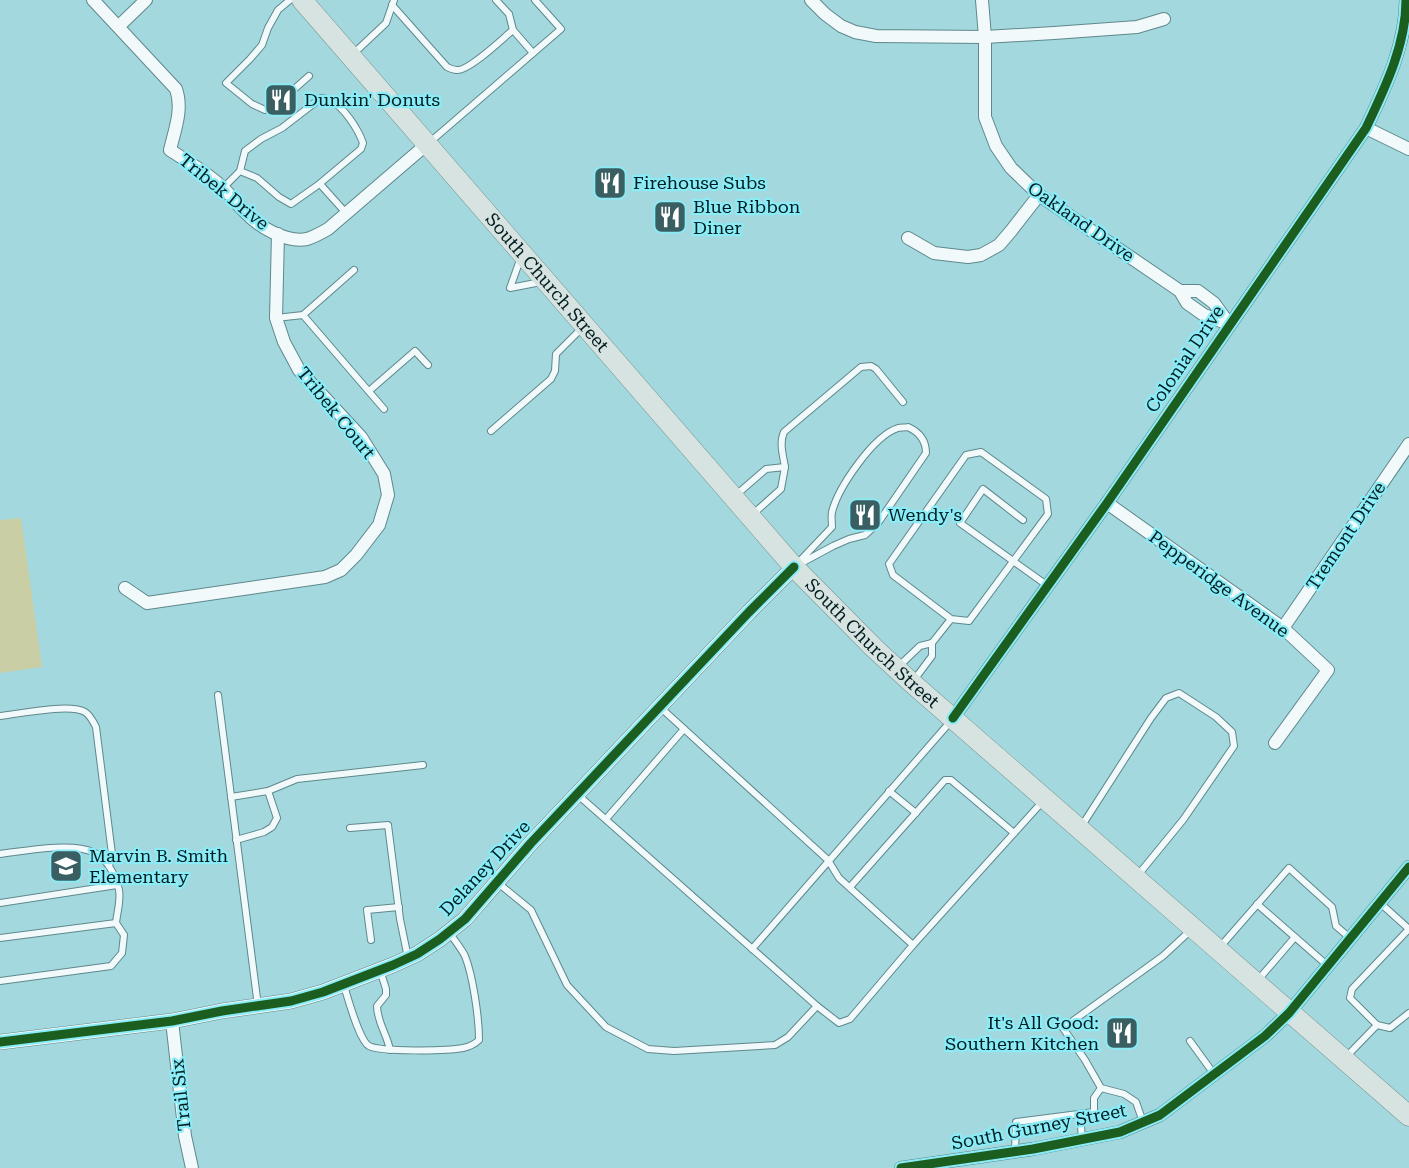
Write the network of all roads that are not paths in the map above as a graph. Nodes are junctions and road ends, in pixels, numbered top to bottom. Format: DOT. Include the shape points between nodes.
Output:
graph roads {
  1 [pos="93,0"];
  2 [pos="146,0"];
  3 [pos="496,0"];
  4 [pos="535,0"];
  5 [pos="811,0"];
  6 [pos="982,0"];
  7 [pos="1406,0"];
  8 [pos="302,1"];
  9 [pos="393,2"];
  10 [pos="1164,19"];
  11 [pos="119,26"];
  12 [pos="513,30"];
  13 [pos="986,37"];
  14 [pos="533,53"];
  15 [pos="351,56"];
  16 [pos="309,76"];
  17 [pos="1366,128"];
  18 [pos="427,144"];
  19 [pos="1409,149"];
  20 [pos="240,171"];
  21 [pos="320,184"];
  22 [pos="223,188"];
  23 [pos="1038,195"];
  24 [pos="347,214"];
  25 [pos="279,234"];
  26 [pos="908,238"];
  27 [pos="522,253"];
  28 [pos="354,270"];
  29 [pos="546,280"];
  30 [pos="303,315"];
  31 [pos="276,318"];
  32 [pos="1229,324"];
  33 [pos="585,325"];
  34 [pos="428,365"];
  35 [pos="369,391"];
  36 [pos="903,402"];
  37 [pos="384,409"];
  38 [pos="491,431"];
  39 [pos="1409,444"];
  40 [pos="785,467"];
  41 [pos="734,497"];
  42 [pos="1107,503"];
  43 [pos="750,516"];
  44 [pos="1023,520"];
  45 [pos="1013,561"];
  46 [pos="794,567"];
  47 [pos="1048,585"];
  48 [pos="125,588"];
  49 [pos="951,619"];
  50 [pos="1283,628"];
  51 [pos="932,643"];
  52 [pos="896,669"];
  53 [pos="912,683"];
  54 [pos="218,695"];
  55 [pos="661,707"];
  56 [pos="0,717"];
  57 [pos="953,718"];
  58 [pos="684,729"];
  59 [pos="1275,743"];
  60 [pos="423,765"];
  61 [pos="268,791"];
  62 [pos="889,791"];
  63 [pos="578,794"];
  64 [pos="231,797"];
  65 [pos="1045,799"];
  66 [pos="916,813"];
  67 [pos="606,819"];
  68 [pos="350,828"];
  69 [pos="1080,830"];
  70 [pos="1014,833"];
  71 [pos="236,840"];
  72 [pos="0,854"];
  73 [pos="828,860"];
  74 [pos="109,866"];
  75 [pos="1409,867"];
  76 [pos="1135,878"];
  77 [pos="497,883"];
  78 [pos="117,885"];
  79 [pos="849,887"];
  80 [pos="1379,902"];
  81 [pos="0,903"];
  82 [pos="1257,904"];
  83 [pos="399,907"];
  84 [pos="116,923"];
  85 [pos="1193,929"];
  86 [pos="1409,929"];
  87 [pos="449,932"];
  88 [pos="1295,937"];
  89 [pos="0,938"];
  90 [pos="1350,938"];
  91 [pos="371,940"];
  92 [pos="913,945"];
  93 [pos="752,949"];
  94 [pos="1217,950"];
  95 [pos="408,958"];
  96 [pos="1327,965"];
  97 [pos="380,970"];
  98 [pos="0,981"];
  99 [pos="1255,983"];
  100 [pos="343,984"];
  101 [pos="258,1006"];
  102 [pos="817,1006"];
  103 [pos="1288,1012"];
  104 [pos="1409,1013"];
  105 [pos="172,1021"];
  106 [pos="1377,1025"];
  107 [pos="1190,1041"];
  108 [pos="0,1042"];
  109 [pos="390,1050"];
  110 [pos="1344,1060"];
  111 [pos="1214,1074"];
  112 [pos="1101,1088"];
  113 [pos="1080,1114"];
  114 [pos="1409,1116"];
  115 [pos="1144,1123"];
  116 [pos="1082,1139"];
  117 [pos="1015,1151"];
  118 [pos="192,1168"];
  119 [pos="901,1168"];
  1 -- 11 [label="street, Tribek Drive"];
  2 -- 11 [label="street"];
  3 -- 12 [label="lane" via="509,14"];
  4 -- 14 [label="lane" via="561,29"];
  5 -- 13 [label="street" via="841,26 855,32 876,36"];
  6 -- 13 [label="street, Oakland Drive"];
  7 -- 17 [label="street, Colonial Drive" via="1398,48"];
  8 -- 15 [label="main road, South Church Street"];
  8 -- 16 [label="lane" via="278,10 262,45 226,83 265,110 274,107"];
  9 -- 12 [label="lane" via="447,67 456,71 465,69"];
  9 -- 15 [label="lane" via="386,23"];
  10 -- 13 [label="street" via="1137,27"];
  11 -- 22 [label="street, Tribek Drive" via="176,89 180,111 170,150"];
  12 -- 14 [label="lane"];
  13 -- 23 [label="street, Oakland Drive" via="985,117 996,146"];
  14 -- 18 [label="lane"];
  15 -- 18 [label="main road, South Church Street"];
  17 -- 19 [label="street"];
  17 -- 32 [label="street, Colonial Drive"];
  18 -- 24 [label="street, Tribek Drive"];
  18 -- 27 [label="main road, South Church Street"];
  20 -- 21 [label="lane" via="257,178 291,204"];
  20 -- 21 [label="lane" via="246,151 321,98 330,99 359,130 363,143 356,154"];
  20 -- 22 [label="lane"];
  21 -- 24 [label="lane"];
  22 -- 25 [label="street, Tribek Drive" via="245,213"];
  23 -- 26 [label="street" via="999,245 981,255 934,253"];
  23 -- 32 [label="street, Oakland Drive" via="1180,291 1187,303 1204,315"];
  24 -- 25 [label="street, Tribek Drive" via="306,239"];
  25 -- 31 [label="street, Tribek Court"];
  27 -- 29 [label="main road, South Church Street"];
  27 -- 29 [label="lane" via="510,288"];
  28 -- 30 [label="lane"];
  29 -- 33 [label="main road, South Church Street"];
  30 -- 31 [label="lane"];
  30 -- 35 [label="lane"];
  31 -- 48 [label="street, Tribek Court" via="299,370 361,437 384,474 388,495 379,525 341,570 325,577 147,603"];
  32 -- 42 [label="street, Colonial Drive"];
  33 -- 38 [label="lane" via="556,354 551,379"];
  33 -- 41 [label="main road, South Church Street"];
  34 -- 35 [label="lane" via="415,351"];
  35 -- 37 [label="lane"];
  36 -- 40 [label="lane" via="876,369 861,367 784,432 781,445"];
  39 -- 50 [label="street, Tremont Drive"];
  40 -- 41 [label="lane" via="766,469"];
  40 -- 43 [label="lane" via="781,489"];
  41 -- 43 [label="main road, South Church Street"];
  42 -- 47 [label="street, Colonial Drive"];
  42 -- 50 [label="street, Pepperidge Avenue"];
  43 -- 46 [label="main road, South Church Street"];
  44 -- 45 [label="lane" via="983,489 960,523"];
  45 -- 47 [label="lane"];
  45 -- 49 [label="lane" via="969,621"];
  45 -- 49 [label="lane" via="1048,514 1046,499 981,452 966,455 889,564 893,575"];
  46 -- 46 [label="lane" via="833,546 865,535 878,523 926,453 926,445 916,430 897,428 864,455 838,496 831,515 832,527"];
  46 -- 52 [label="main road, South Church Street"];
  46 -- 55 [label="street, Delaney Drive"];
  47 -- 57 [label="street, Colonial Drive"];
  49 -- 51 [label="lane"];
  50 -- 59 [label="street, Pepperidge Avenue" via="1328,669"];
  51 -- 52 [label="lane" via="920,646"];
  51 -- 53 [label="lane" via="932,656"];
  52 -- 53 [label="main road, South Church Street"];
  53 -- 57 [label="main road, South Church Street"];
  54 -- 64 [label="lane"];
  55 -- 58 [label="lane"];
  55 -- 63 [label="street, Delaney Drive"];
  56 -- 74 [label="lane" via="72,708 92,719 112,854"];
  57 -- 62 [label="lane"];
  57 -- 65 [label="main road, South Church Street"];
  58 -- 67 [label="lane"];
  58 -- 73 [label="lane"];
  60 -- 61 [label="lane" via="297,779"];
  61 -- 64 [label="lane"];
  61 -- 71 [label="lane" via="277,818 272,827"];
  62 -- 66 [label="lane"];
  62 -- 73 [label="lane"];
  63 -- 67 [label="lane"];
  63 -- 77 [label="street, Delaney Drive"];
  64 -- 71 [label="lane"];
  65 -- 69 [label="main road, South Church Street"];
  65 -- 70 [label="lane"];
  66 -- 70 [label="lane" via="945,780 951,780"];
  66 -- 79 [label="lane"];
  67 -- 93 [label="lane"];
  68 -- 83 [label="lane" via="388,825"];
  69 -- 76 [label="main road, South Church Street"];
  69 -- 76 [label="lane" via="1166,698 1179,693 1216,717 1232,732 1234,746 1183,820"];
  70 -- 92 [label="lane"];
  71 -- 101 [label="lane"];
  72 -- 74 [label="lane" via="77,848 94,853"];
  73 -- 79 [label="lane"];
  73 -- 93 [label="lane"];
  74 -- 78 [label="lane"];
  75 -- 80 [label="street, South Gurney Street"];
  76 -- 85 [label="main road, South Church Street"];
  77 -- 87 [label="street, Delaney Drive"];
  77 -- 102 [label="lane" via="531,910 567,985 606,1027 648,1049 775,1045"];
  78 -- 81 [label="lane"];
  78 -- 84 [label="lane"];
  79 -- 92 [label="lane"];
  80 -- 86 [label="lane"];
  80 -- 90 [label="street, South Gurney Street"];
  82 -- 88 [label="lane"];
  82 -- 90 [label="lane" via="1289,868 1332,907 1336,926"];
  82 -- 94 [label="lane"];
  83 -- 91 [label="lane" via="367,910"];
  83 -- 95 [label="lane"];
  84 -- 89 [label="lane"];
  84 -- 98 [label="lane" via="124,935 122,954 111,966"];
  85 -- 94 [label="main road, South Church Street"];
  85 -- 112 [label="lane" via="1163,956 1063,1028"];
  86 -- 106 [label="lane" via="1352,989 1350,998"];
  87 -- 95 [label="street, Delaney Drive"];
  87 -- 109 [label="lane" via="469,969 479,1040 464,1048"];
  88 -- 96 [label="lane"];
  88 -- 99 [label="lane"];
  90 -- 96 [label="street, South Gurney Street"];
  92 -- 102 [label="lane" via="850,1019 839,1023"];
  93 -- 102 [label="lane"];
  94 -- 99 [label="main road, South Church Street"];
  95 -- 97 [label="street, Delaney Drive"];
  96 -- 103 [label="street, South Gurney Street"];
  97 -- 100 [label="street, Delaney Drive"];
  97 -- 109 [label="lane" via="386,995 377,1006 377,1014"];
  99 -- 103 [label="main road, South Church Street"];
  100 -- 101 [label="street, Delaney Drive" via="291,1001"];
  100 -- 109 [label="lane" via="364,1041 370,1047"];
  101 -- 105 [label="street, Delaney Drive"];
  103 -- 110 [label="main road, South Church Street"];
  103 -- 111 [label="street, South Gurney Street" via="1265,1036"];
  104 -- 106 [label="lane" via="1389,1028"];
  105 -- 108 [label="street, Delaney Drive"];
  105 -- 118 [label="street, Trail Six"];
  106 -- 110 [label="lane"];
  107 -- 111 [label="lane"];
  110 -- 114 [label="main road, South Church Street"];
  111 -- 115 [label="street, South Gurney Street"];
  112 -- 113 [label="lane" via="1094,1112"];
  112 -- 115 [label="lane" via="1136,1102"];
  113 -- 116 [label="lane"];
  113 -- 117 [label="lane" via="1016,1122"];
  115 -- 116 [label="street, South Gurney Street"];
  116 -- 117 [label="street, South Gurney Street"];
  117 -- 119 [label="street, South Gurney Street"];
}
